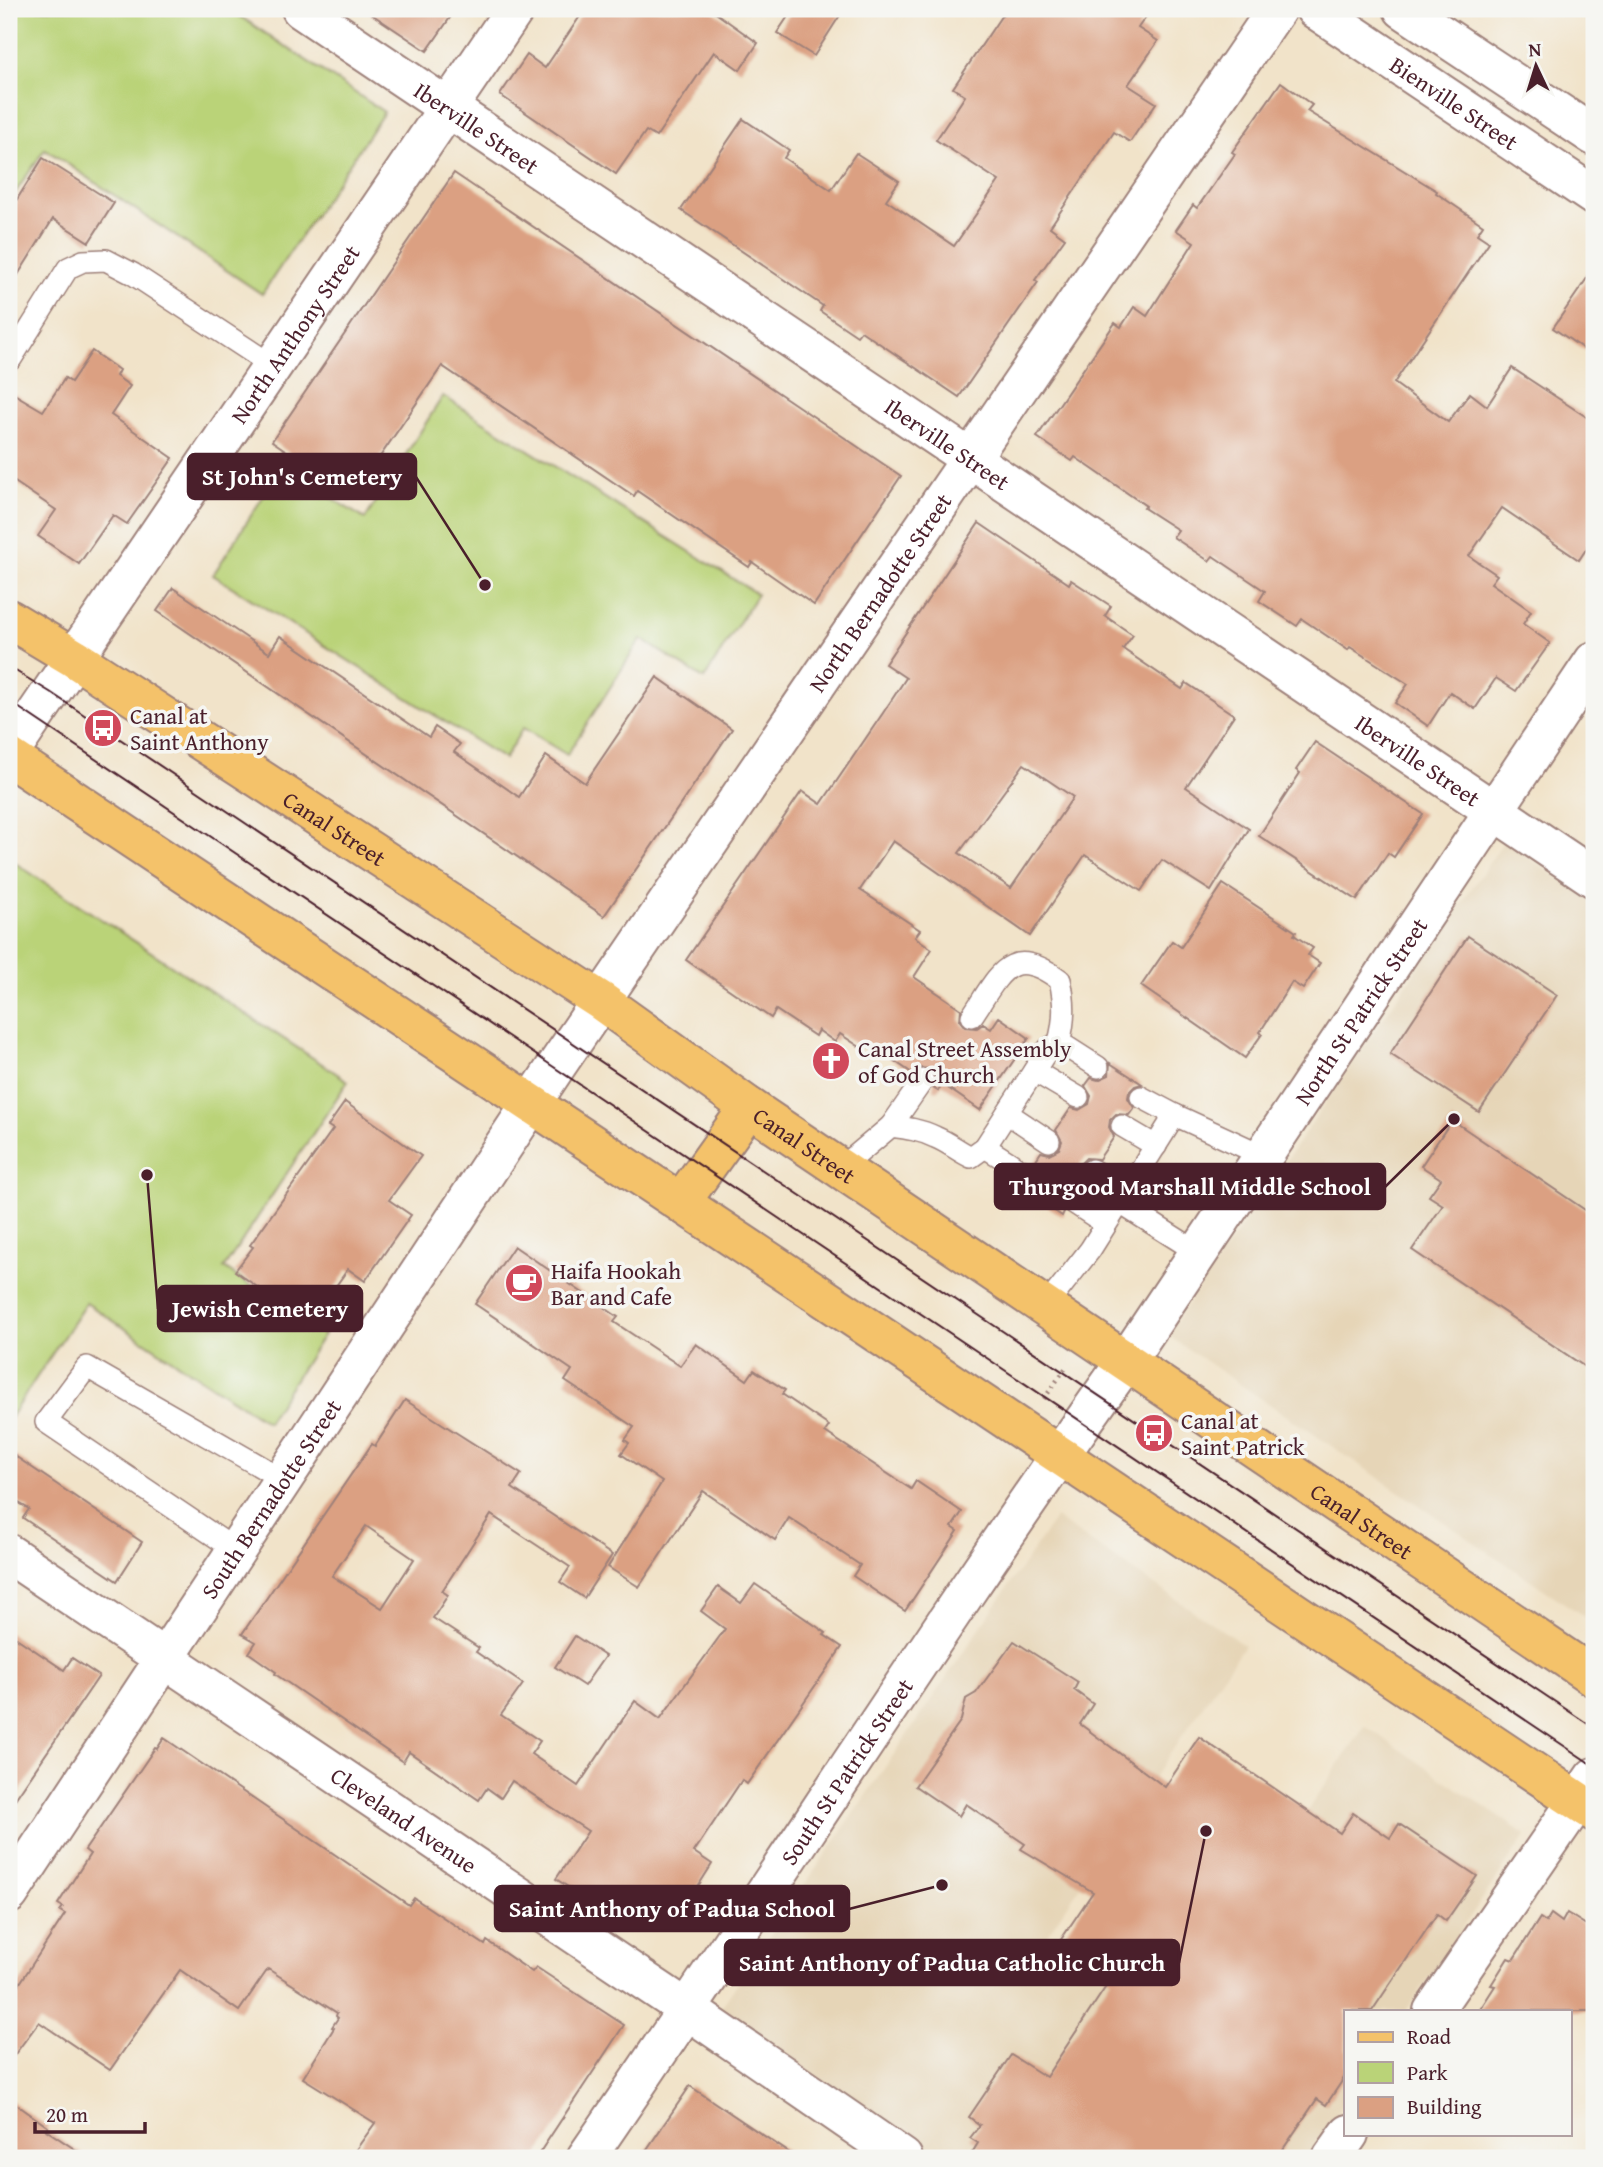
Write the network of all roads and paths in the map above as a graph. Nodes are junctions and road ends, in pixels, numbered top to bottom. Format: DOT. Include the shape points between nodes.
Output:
graph roads {
  1 [pos="301,9"];
  2 [pos="515,9"];
  3 [pos="1277,9"];
  4 [pos="1315,9"];
  5 [pos="1404,9"];
  6 [pos="448,108"];
  7 [pos="1594,136"];
  8 [pos="1594,196"];
  9 [pos="11,359"];
  10 [pos="273,366"];
  11 [pos="969,458"];
  12 [pos="9,619"];
  13 [pos="74,658"];
  14 [pos="1594,661"];
  15 [pos="9,755"];
  16 [pos="1495,810"];
  17 [pos="1594,878"];
  18 [pos="601,1001"];
  19 [pos="972,1016"];
  20 [pos="1059,1042"];
  21 [pos="1098,1068"];
  22 [pos="1034,1071"];
  23 [pos="923,1080"];
  24 [pos="1078,1097"];
  25 [pos="1141,1097"];
  26 [pos="533,1102"];
  27 [pos="749,1107"];
  28 [pos="1007,1113"];
  29 [pos="1175,1115"];
  30 [pos="891,1126"];
  31 [pos="1122,1126"];
  32 [pos="1049,1141"];
  33 [pos="1156,1146"];
  34 [pos="985,1147"];
  35 [pos="1264,1156"];
  36 [pos="841,1168"];
  37 [pos="1092,1170"];
  38 [pos="1027,1174"];
  39 [pos="1123,1197"];
  40 [pos="1071,1201"];
  41 [pos="681,1202"];
  42 [pos="1106,1224"];
  43 [pos="1199,1253"];
  44 [pos="1046,1306"];
  45 [pos="1072,1359"];
  46 [pos="1127,1360"];
  47 [pos="1038,1408"];
  48 [pos="1059,1456"];
  49 [pos="284,1480"];
  50 [pos="237,1551"];
  51 [pos="9,1554"];
  52 [pos="165,1660"];
  53 [pos="1594,1677"];
  54 [pos="1589,1797"];
  55 [pos="9,1894"];
  56 [pos="688,2010"];
  57 [pos="1434,2010"];
  58 [pos="1348,2136"];
  59 [pos="586,2158"];
  60 [pos="903,2158"];
  61 [pos="1332,2158"];
  1 -- 6 [label="street, Iberville Street"];
  2 -- 6 [label="street, North Anthony Street"];
  3 -- 11 [label="street, North Bernadotte Street"];
  4 -- 8 [label="street, Bienville Street"];
  5 -- 7 [label="street"];
  6 -- 10 [label="street, North Anthony Street"];
  6 -- 11 [label="street, Iberville Street"];
  9 -- 10 [label="lane" via="68,268 83,261 106,260"];
  10 -- 13 [label="street, North Anthony Street"];
  11 -- 16 [label="street, Iberville Street"];
  11 -- 18 [label="street, North Bernadotte Street"];
  12 -- 13 [label="main road, Canal Street"];
  13 -- 15 [label="street, North Anthony Street"];
  13 -- 18 [label="main road, Canal Street"];
  14 -- 16 [label="street, North St Patrick Street"];
  15 -- 26 [label="main road"];
  16 -- 17 [label="street, Iberville Street"];
  16 -- 35 [label="street, North St Patrick Street"];
  18 -- 26 [label="street, North Bernadotte Street"];
  18 -- 27 [label="main road, Canal Street"];
  19 -- 20 [label="lane" via="1004,969 1027,963 1043,967 1060,980 1065,1001"];
  20 -- 21 [label="lane"];
  20 -- 22 [label="lane" via="1048,1049"];
  22 -- 24 [label="lane"];
  22 -- 28 [label="lane"];
  23 -- 30 [label="lane"];
  25 -- 29 [label="lane"];
  26 -- 41 [label="main road"];
  26 -- 49 [label="street, South Bernadotte Street"];
  27 -- 36 [label="main road, Canal Street"];
  27 -- 41 [label="main road"];
  28 -- 32 [label="lane"];
  28 -- 34 [label="lane"];
  29 -- 33 [label="lane"];
  29 -- 35 [label="lane"];
  30 -- 34 [label="lane" via="930,1134 971,1157"];
  30 -- 36 [label="lane"];
  31 -- 33 [label="lane"];
  33 -- 39 [label="lane"];
  34 -- 38 [label="lane"];
  35 -- 43 [label="street, North St Patrick Street"];
  36 -- 44 [label="main road, Canal Street"];
  37 -- 39 [label="lane"];
  39 -- 42 [label="lane"];
  39 -- 43 [label="lane"];
  40 -- 42 [label="lane"];
  41 -- 48 [label="main road"];
  42 -- 44 [label="lane"];
  43 -- 46 [label="street, North St Patrick Street"];
  44 -- 46 [label="main road, Canal Street"];
  45 -- 47 [label="path"];
  46 -- 48 [label="street, South St Patrick Street"];
  46 -- 53 [label="main road, Canal Street"];
  48 -- 54 [label="main road"];
  48 -- 56 [label="street, South St Patrick Street"];
  49 -- 50 [label="street, South Bernadotte Street"];
  49 -- 50 [label="lane" via="87,1367 46,1422"];
  50 -- 52 [label="street, South Bernadotte Street"];
  51 -- 52 [label="street, Cleveland Avenue"];
  52 -- 55 [label="street, South Bernadotte Street"];
  52 -- 56 [label="street, Cleveland Avenue"];
  54 -- 57 [label="street"];
  56 -- 59 [label="street, South St Patrick Street"];
  56 -- 60 [label="street, Cleveland Avenue"];
  58 -- 61 [label="street"];
}
